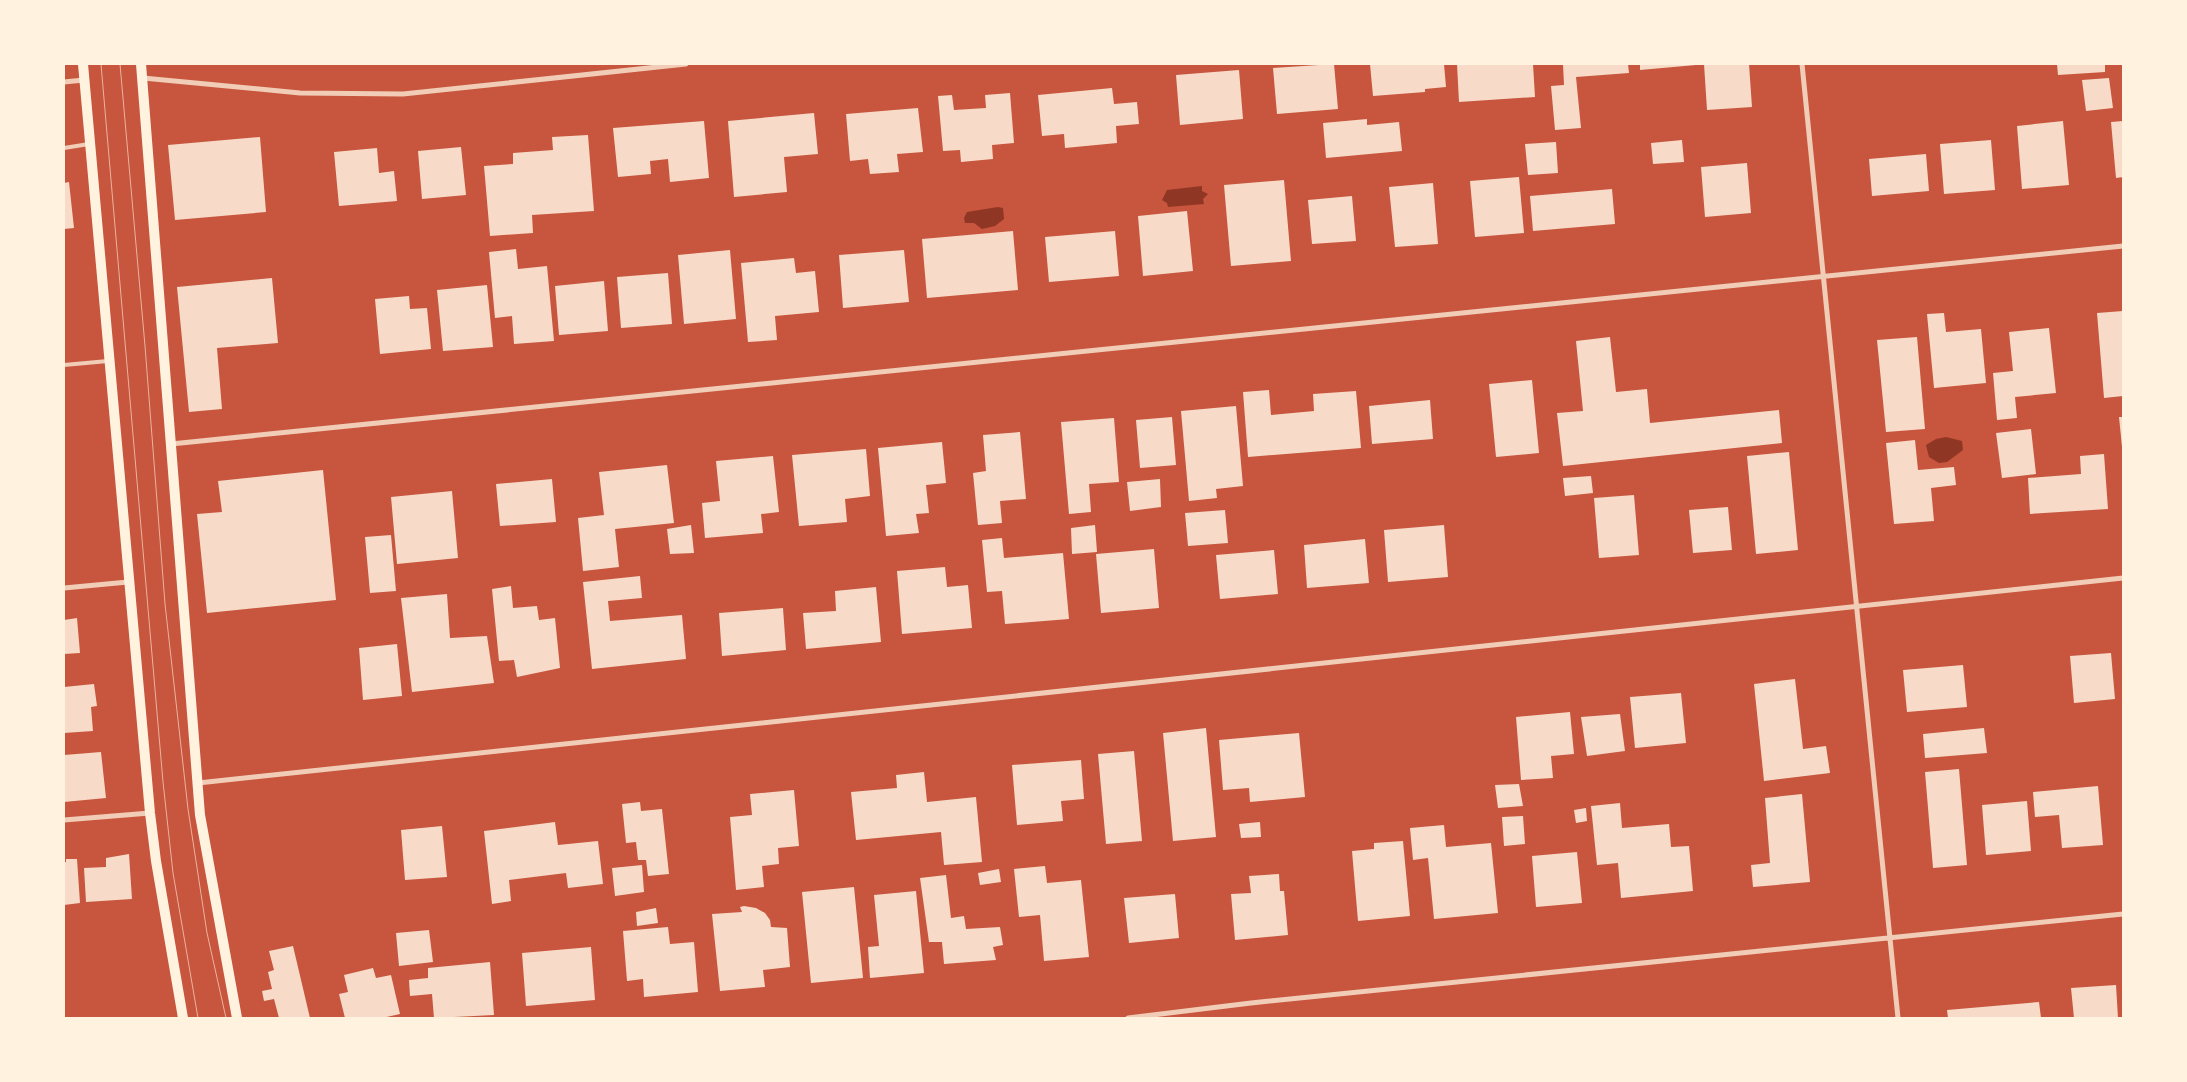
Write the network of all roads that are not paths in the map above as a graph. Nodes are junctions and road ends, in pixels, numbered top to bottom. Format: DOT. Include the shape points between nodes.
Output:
graph roads {
  1 [pos="83,64"];
  2 [pos="141,64"];
  3 [pos="686,64"];
  4 [pos="1802,64"];
  5 [pos="143,78"];
  6 [pos="84,80"];
  7 [pos="64,82"];
  8 [pos="90,144"];
  9 [pos="64,148"];
  10 [pos="2123,246"];
  11 [pos="1822,278"];
  12 [pos="110,361"];
  13 [pos="64,365"];
  14 [pos="170,444"];
  15 [pos="2123,578"];
  16 [pos="128,582"];
  17 [pos="64,588"];
  18 [pos="1858,606"];
  19 [pos="197,783"];
  20 [pos="150,813"];
  21 [pos="64,820"];
  22 [pos="2123,914"];
  23 [pos="1890,939"];
  24 [pos="183,1018"];
  25 [pos="236,1018"];
  26 [pos="1128,1018"];
  27 [pos="1898,1018"];
  1 -- 6 [label="main road"];
  2 -- 5 [label="main road"];
  3 -- 5 [label="street" via="402,94 300,93"];
  4 -- 11 [label="street"];
  5 -- 14 [label="main road"];
  6 -- 7 [label="street"];
  6 -- 8 [label="main road"];
  8 -- 9 [label="lane"];
  8 -- 12 [label="main road"];
  10 -- 11 [label="street"];
  11 -- 14 [label="street"];
  11 -- 18 [label="street"];
  12 -- 13 [label="lane"];
  12 -- 16 [label="main road"];
  14 -- 19 [label="main road"];
  15 -- 18 [label="street"];
  16 -- 17 [label="street"];
  16 -- 20 [label="main road"];
  18 -- 19 [label="street"];
  18 -- 23 [label="street"];
  19 -- 25 [label="main road"];
  20 -- 21 [label="street"];
  20 -- 24 [label="main road"];
  22 -- 23 [label="street"];
  23 -- 26 [label="street"];
  23 -- 27 [label="street"];
}
